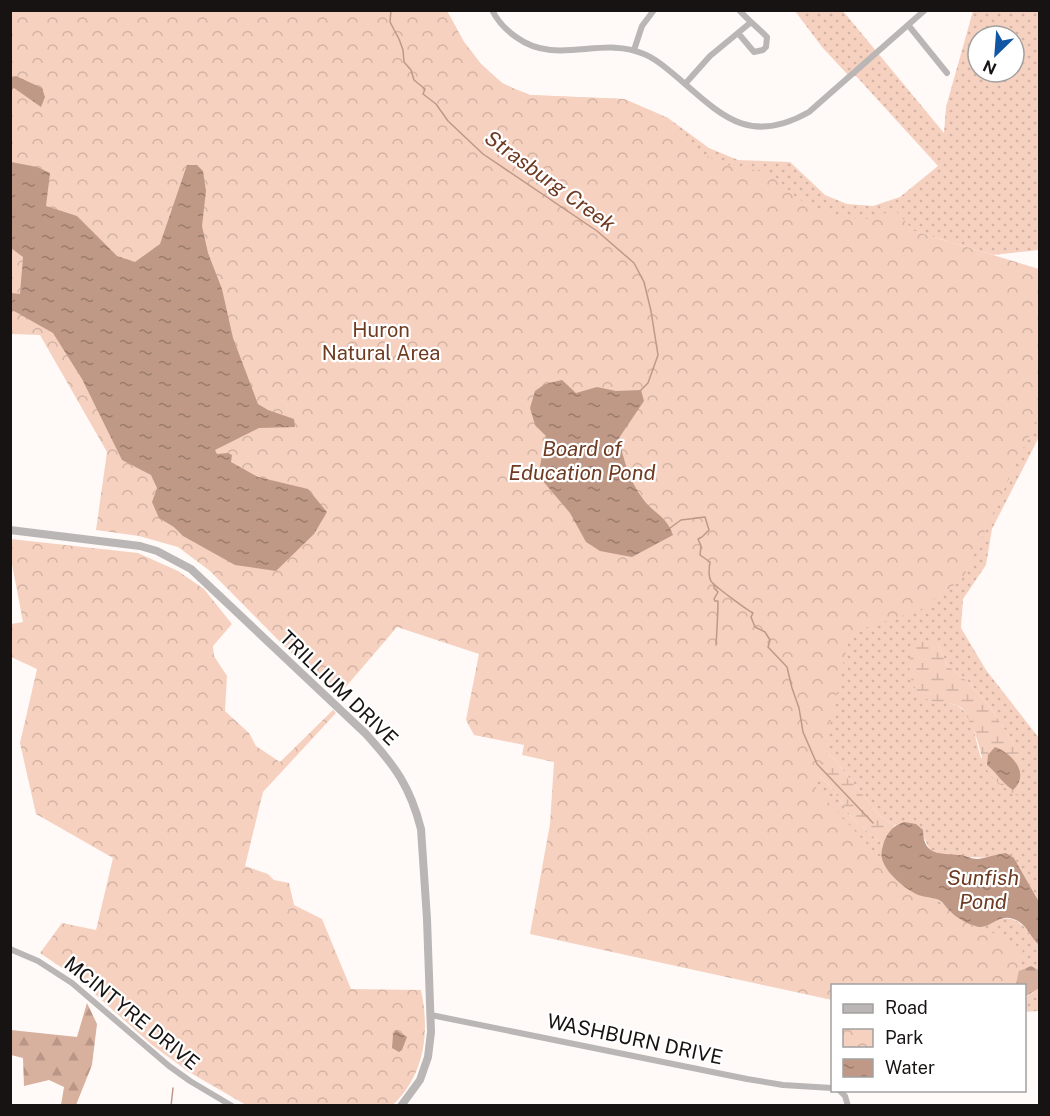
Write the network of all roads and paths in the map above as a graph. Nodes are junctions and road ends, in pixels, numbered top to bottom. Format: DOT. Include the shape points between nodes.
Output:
graph roads {
  1 [pos="492,10"];
  2 [pos="654,10"];
  3 [pos="739,10"];
  4 [pos="925,10"];
  5 [pos="750,23"];
  6 [pos="909,27"];
  7 [pos="738,33"];
  8 [pos="634,51"];
  9 [pos="947,73"];
  10 [pos="685,84"];
  11 [pos="10,530"];
  12 [pos="10,949"];
  13 [pos="431,1015"];
  14 [pos="831,1088"];
  15 [pos="841,1092"];
  16 [pos="232,1106"];
  17 [pos="401,1106"];
  18 [pos="848,1106"];
  1 -- 8 [label="street" via="500,23 519,39 545,51"];
  2 -- 8 [label="street" via="642,26"];
  3 -- 5 [label="street"];
  4 -- 6 [label="street"];
  5 -- 7 [label="street"];
  5 -- 7 [label="street" via="767,37 763,50 754,52"];
  6 -- 9 [label="street"];
  6 -- 10 [label="street" via="809,111 772,126 750,126 731,120"];
  7 -- 10 [label="street"];
  8 -- 10 [label="street" via="654,58"];
  11 -- 13 [label="street, TRILLIUM DRIVE" via="140,546 191,568 392,763 405,782 421,829"];
  12 -- 16 [label="street, MCINTYRE DRIVE" via="72,983 169,1066"];
  13 -- 14 [label="street, WASHBURN DRIVE" via="747,1079"];
  13 -- 17 [label="street, TRILLIUM DRIVE" via="428,1057 420,1080"];
  15 -- 18 [label="street"];
}
